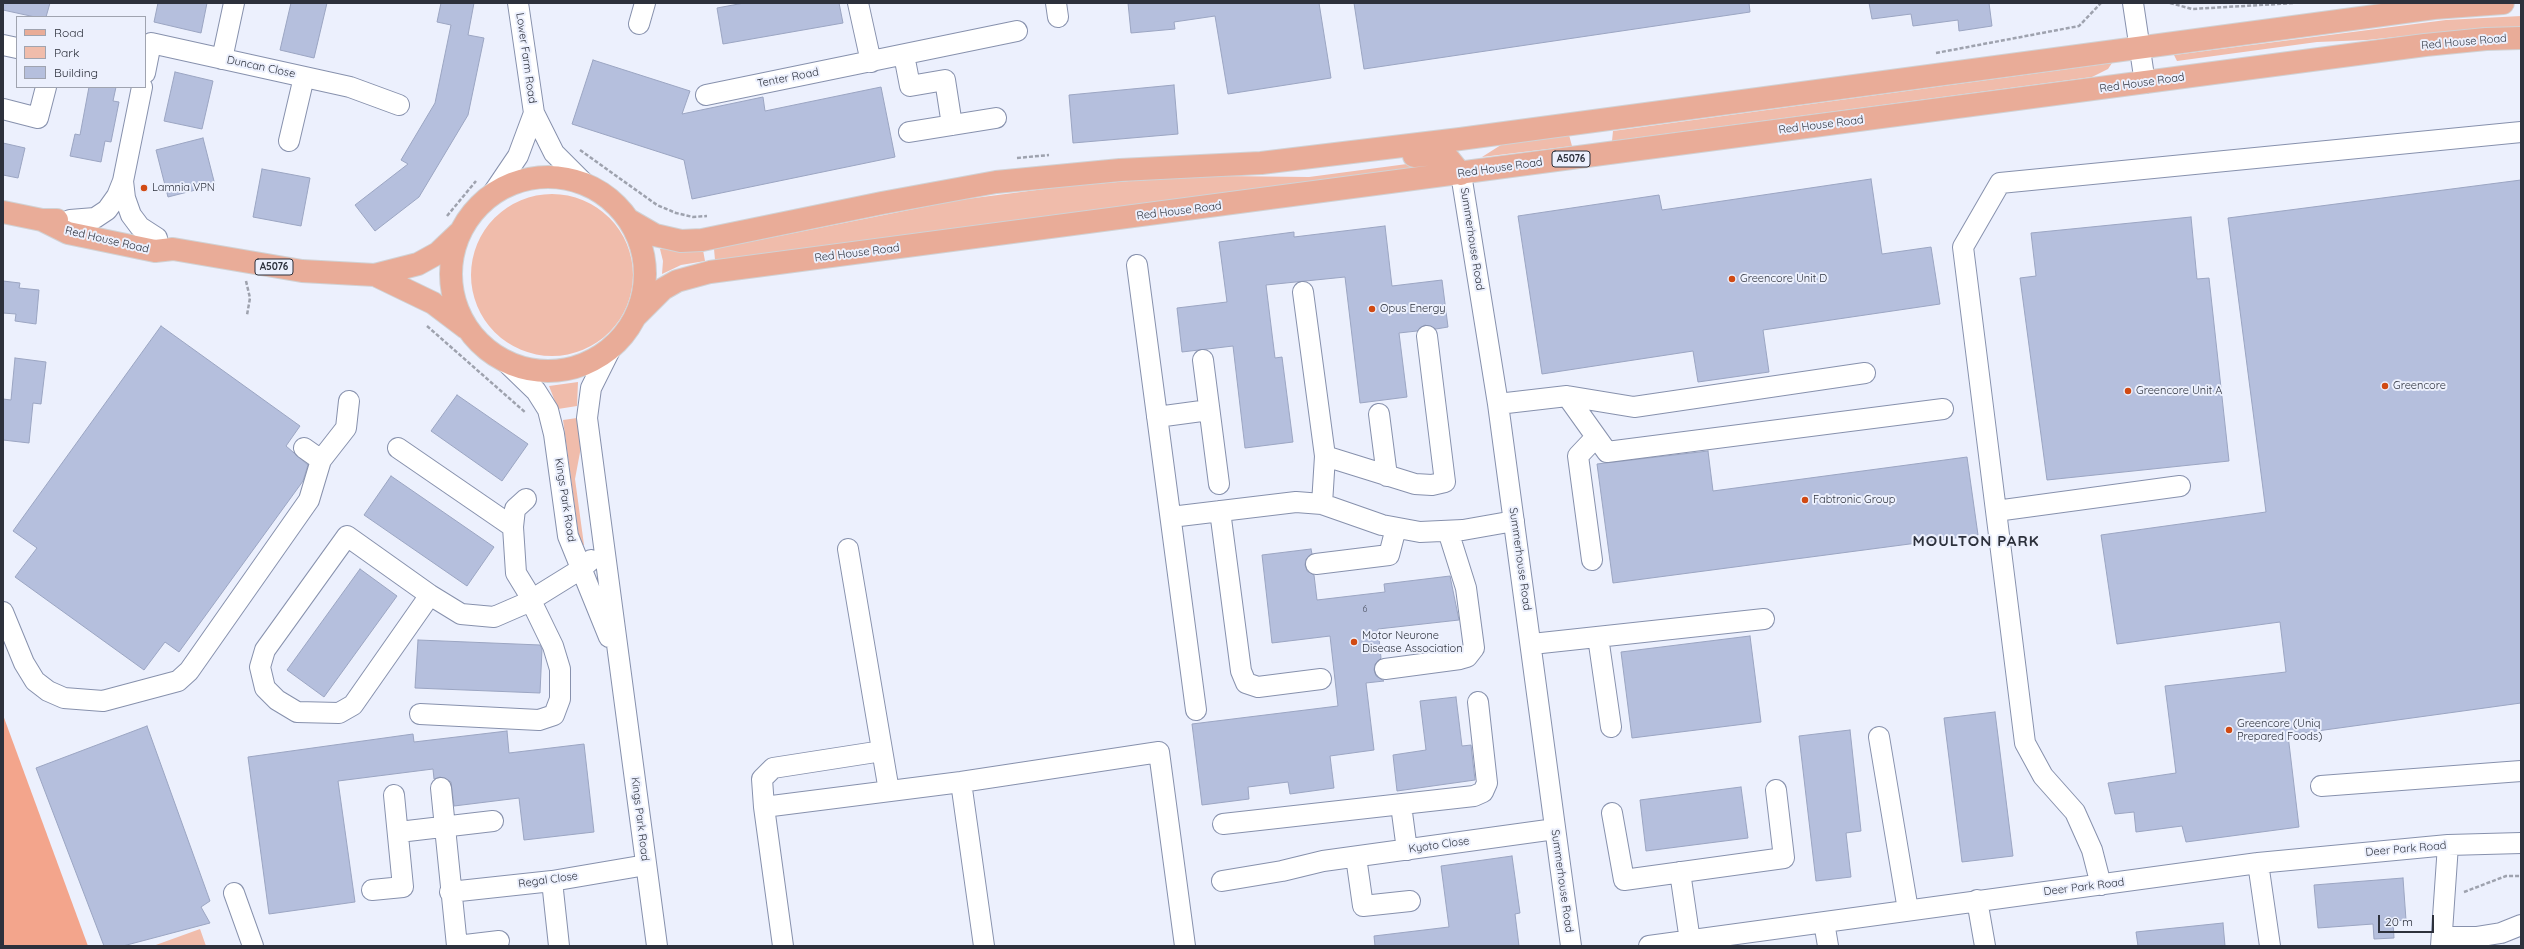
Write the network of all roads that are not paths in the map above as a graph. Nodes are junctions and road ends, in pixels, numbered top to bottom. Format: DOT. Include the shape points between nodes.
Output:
graph roads {
  1 [pos="234,3"];
  2 [pos="518,3"];
  3 [pos="645,3"];
  4 [pos="858,3"];
  5 [pos="2133,3"];
  6 [pos="2502,3"];
  7 [pos="638,24"];
  8 [pos="1017,32"];
  9 [pos="2521,38"];
  10 [pos="148,42"];
  11 [pos="3,44"];
  12 [pos="16,48"];
  13 [pos="2140,48"];
  14 [pos="904,55"];
  15 [pos="222,59"];
  16 [pos="871,62"];
  17 [pos="146,63"];
  18 [pos="304,77"];
  19 [pos="2145,82"];
  20 [pos="46,88"];
  21 [pos="142,88"];
  22 [pos="706,95"];
  23 [pos="399,105"];
  24 [pos="3,109"];
  25 [pos="534,113"];
  26 [pos="996,118"];
  27 [pos="952,125"];
  28 [pos="909,132"];
  29 [pos="2521,132"];
  30 [pos="289,141"];
  31 [pos="1261,163"];
  32 [pos="1461,174"];
  33 [pos="123,181"];
  34 [pos="585,184"];
  35 [pos="485,187"];
  36 [pos="3,212"];
  37 [pos="42,220"];
  38 [pos="70,220"];
  39 [pos="629,220"];
  40 [pos="452,226"];
  41 [pos="165,244"];
  42 [pos="1137,265"];
  43 [pos="375,275"];
  44 [pos="1303,292"];
  45 [pos="636,316"];
  46 [pos="468,330"];
  47 [pos="1427,336"];
  48 [pos="611,348"];
  49 [pos="1203,360"];
  50 [pos="506,362"];
  51 [pos="1865,373"];
  52 [pos="1567,396"];
  53 [pos="349,401"];
  54 [pos="1498,404"];
  55 [pos="1943,409"];
  56 [pos="1209,410"];
  57 [pos="1379,414"];
  58 [pos="1158,417"];
  59 [pos="1596,437"];
  60 [pos="304,448"];
  61 [pos="398,448"];
  62 [pos="1325,456"];
  63 [pos="321,460"];
  64 [pos="1387,476"];
  65 [pos="1219,484"];
  66 [pos="2180,486"];
  67 [pos="526,499"];
  68 [pos="1322,504"];
  69 [pos="1220,511"];
  70 [pos="1996,511"];
  71 [pos="1171,517"];
  72 [pos="1514,521"];
  73 [pos="513,527"];
  74 [pos="1396,528"];
  75 [pos="1448,532"];
  76 [pos="848,549"];
  77 [pos="603,550"];
  78 [pos="1592,560"];
  79 [pos="1316,564"];
  80 [pos="581,569"];
  81 [pos="430,595"];
  82 [pos="531,599"];
  83 [pos="3,612"];
  84 [pos="1764,619"];
  85 [pos="1598,637"];
  86 [pos="1532,644"];
  87 [pos="621,669"];
  88 [pos="1385,669"];
  89 [pos="1321,679"];
  90 [pos="1478,702"];
  91 [pos="1196,710"];
  92 [pos="420,714"];
  93 [pos="1611,727"];
  94 [pos="1879,736"];
  95 [pos="882,751"];
  96 [pos="2521,771"];
  97 [pos="961,782"];
  98 [pos="2321,786"];
  99 [pos="441,788"];
  100 [pos="1776,790"];
  101 [pos="889,791"];
  102 [pos="394,795"];
  103 [pos="1401,805"];
  104 [pos="764,807"];
  105 [pos="1612,813"];
  106 [pos="492,822"];
  107 [pos="1223,824"];
  108 [pos="444,827"];
  109 [pos="1555,829"];
  110 [pos="399,832"];
  111 [pos="2521,843"];
  112 [pos="2448,844"];
  113 [pos="1407,850"];
  114 [pos="1356,857"];
  115 [pos="2258,863"];
  116 [pos="646,865"];
  117 [pos="1680,872"];
  118 [pos="552,881"];
  119 [pos="1222,881"];
  120 [pos="2101,885"];
  121 [pos="372,890"];
  122 [pos="450,892"];
  123 [pos="234,893"];
  124 [pos="1410,900"];
  125 [pos="1977,900"];
  126 [pos="1908,910"];
  127 [pos="1824,922"];
  128 [pos="2521,925"];
  129 [pos="499,941"];
  130 [pos="1690,941"];
  131 [pos="2476,941"];
  132 [pos="2442,942"];
  133 [pos="253,946"];
  134 [pos="457,946"];
  135 [pos="559,946"];
  136 [pos="657,946"];
  137 [pos="783,946"];
  138 [pos="984,946"];
  139 [pos="1185,946"];
  140 [pos="1571,946"];
  141 [pos="1649,946"];
  142 [pos="1828,946"];
  143 [pos="1984,946"];
  144 [pos="2270,946"];
  1 -- 15 [label="street"];
  2 -- 25 [label="street, Lower Farm Road"];
  3 -- 7 [label="street"];
  4 -- 16 [label="street"];
  5 -- 13 [label="street"];
  6 -- 13 [label="main road" via="2434,8"];
  8 -- 14 [label="street, Tenter Road"];
  9 -- 19 [label="main road, Red House Road / A5076" via="2425,45"];
  10 -- 15 [label="street, Duncan Close"];
  10 -- 17 [label="street, Duncan Close"];
  11 -- 12 [label="street"];
  13 -- 19 [label="street"];
  13 -- 31 [label="main road" via="1468,138"];
  14 -- 16 [label="street, Tenter Road"];
  14 -- 27 [label="street" via="910,86 945,80"];
  15 -- 18 [label="street, Duncan Close"];
  16 -- 22 [label="street, Tenter Road"];
  18 -- 23 [label="street, Duncan Close" via="350,87"];
  18 -- 30 [label="street"];
  19 -- 32 [label="main road, Red House Road / A5076"];
  20 -- 24 [label="street" via="38,118"];
  21 -- 33 [label="street"];
  25 -- 34 [label="street" via="554,153"];
  25 -- 35 [label="street" via="518,156"];
  26 -- 27 [label="street"];
  27 -- 28 [label="street"];
  29 -- 70 [label="street" via="2000,183 1963,247"];
  31 -- 32 [label="main road" via="1309,168 1434,154 1449,159"];
  31 -- 39 [label="main road" via="1120,170 996,182 702,240 681,241 655,235"];
  32 -- 45 [label="main road, Red House Road / A5076" via="710,272 677,281 663,289"];
  32 -- 54 [label="street, Summerhouse Road"];
  33 -- 38 [label="street" via="117,196 102,214 95,218"];
  33 -- 41 [label="street" via="131,215 140,227"];
  34 -- 35 [label="main road" via="548,177"];
  34 -- 39 [label="main road" via="617,205"];
  35 -- 40 [label="main road" via="480,204"];
  36 -- 37 [label="main road, Red House Road / A5076"];
  37 -- 38 [label="main road, Red House Road / A5076"];
  37 -- 41 [label="main road, Red House Road / A5076" via="68,233 155,251"];
  38 -- 41 [label="main road, Red House Road / A5076"];
  39 -- 45 [label="main road" via="644,257 645,277"];
  40 -- 43 [label="main road, Red House Road / A5076" via="438,253 418,264"];
  40 -- 46 [label="main road" via="451,283 460,316"];
  41 -- 43 [label="main road, Red House Road / A5076" via="302,271"];
  42 -- 58 [label="street"];
  43 -- 46 [label="main road, Red House Road / A5076" via="433,303"];
  44 -- 62 [label="street"];
  45 -- 48 [label="main road"];
  46 -- 50 [label="main road" via="483,346"];
  47 -- 64 [label="street" via="1446,482 1432,485 1415,484"];
  48 -- 50 [label="main road" via="596,358 561,370 530,369"];
  48 -- 77 [label="street, Kings Park Road" via="591,388 587,418"];
  49 -- 56 [label="street"];
  50 -- 80 [label="street, Kings Park Road" via="536,390 548,410 554,434 568,536"];
  51 -- 52 [label="street" via="1634,407"];
  52 -- 54 [label="street"];
  52 -- 59 [label="street"];
  53 -- 63 [label="street" via="346,428"];
  54 -- 72 [label="street, Summerhouse Road"];
  55 -- 59 [label="street" via="1607,452"];
  56 -- 58 [label="street"];
  56 -- 65 [label="street"];
  57 -- 64 [label="street"];
  58 -- 71 [label="street"];
  59 -- 78 [label="street" via="1578,456"];
  60 -- 63 [label="street"];
  61 -- 73 [label="street"];
  62 -- 64 [label="street"];
  62 -- 68 [label="street"];
  63 -- 83 [label="street" via="304,497 189,671 178,682 103,701 64,698 48,691 35,680 24,663"];
  66 -- 70 [label="street"];
  67 -- 73 [label="street" via="515,509"];
  68 -- 69 [label="street" via="1274,503"];
  68 -- 74 [label="street"];
  69 -- 71 [label="street"];
  69 -- 89 [label="street" via="1241,671 1246,683 1258,687"];
  70 -- 120 [label="street" via="2025,743 2043,776 2074,812 2092,850"];
  71 -- 91 [label="street"];
  72 -- 75 [label="street"];
  72 -- 86 [label="street, Summerhouse Road"];
  73 -- 82 [label="street" via="516,573"];
  74 -- 75 [label="street" via="1420,532"];
  74 -- 79 [label="street" via="1389,555"];
  75 -- 88 [label="street" via="1466,588 1474,648 1467,657 1460,659"];
  76 -- 95 [label="street"];
  77 -- 80 [label="street"];
  77 -- 87 [label="street, Kings Park Road"];
  80 -- 82 [label="street"];
  80 -- 87 [label="street, Kings Park Road"];
  81 -- 81 [label="street" via="347,536 265,650 260,668 265,688 277,700 297,712 339,713 353,705"];
  81 -- 82 [label="street" via="461,614 494,617"];
  82 -- 92 [label="street" via="553,646 560,669 560,699 554,715 539,720"];
  84 -- 85 [label="street"];
  85 -- 86 [label="street"];
  85 -- 93 [label="street"];
  86 -- 109 [label="street, Summerhouse Road"];
  87 -- 116 [label="street, Kings Park Road"];
  90 -- 103 [label="street" via="1487,783 1483,792 1464,798"];
  94 -- 126 [label="street"];
  95 -- 101 [label="street"];
  95 -- 104 [label="street" via="774,768 762,779"];
  96 -- 98 [label="street"];
  97 -- 101 [label="street"];
  97 -- 138 [label="street"];
  97 -- 139 [label="street" via="1159,752"];
  99 -- 108 [label="street"];
  100 -- 117 [label="street" via="1784,858"];
  101 -- 104 [label="street"];
  102 -- 110 [label="street"];
  103 -- 107 [label="street"];
  103 -- 113 [label="street"];
  104 -- 137 [label="street"];
  105 -- 117 [label="street" via="1624,880"];
  106 -- 108 [label="street"];
  108 -- 110 [label="street"];
  108 -- 122 [label="street"];
  109 -- 113 [label="street, Kyoto Close"];
  109 -- 140 [label="street, Summerhouse Road"];
  110 -- 121 [label="street" via="403,887"];
  111 -- 112 [label="street, Deer Park Road"];
  112 -- 115 [label="street, Deer Park Road"];
  112 -- 132 [label="street"];
  113 -- 114 [label="street, Kyoto Close"];
  114 -- 119 [label="street, Kyoto Close"];
  114 -- 124 [label="street" via="1363,906"];
  115 -- 120 [label="street, Deer Park Road"];
  115 -- 144 [label="street"];
  116 -- 118 [label="street, Regal Close"];
  116 -- 136 [label="street, Kings Park Road"];
  117 -- 130 [label="street"];
  118 -- 122 [label="street, Regal Close"];
  118 -- 135 [label="street"];
  120 -- 125 [label="street, Deer Park Road"];
  122 -- 134 [label="street"];
  123 -- 133 [label="street"];
  125 -- 126 [label="street, Deer Park Road"];
  125 -- 143 [label="street"];
  126 -- 127 [label="street, Deer Park Road"];
  127 -- 130 [label="street, Deer Park Road"];
  127 -- 142 [label="street"];
  128 -- 131 [label="street"];
  129 -- 134 [label="street"];
  130 -- 141 [label="street, Deer Park Road"];
  131 -- 132 [label="street"];
}
